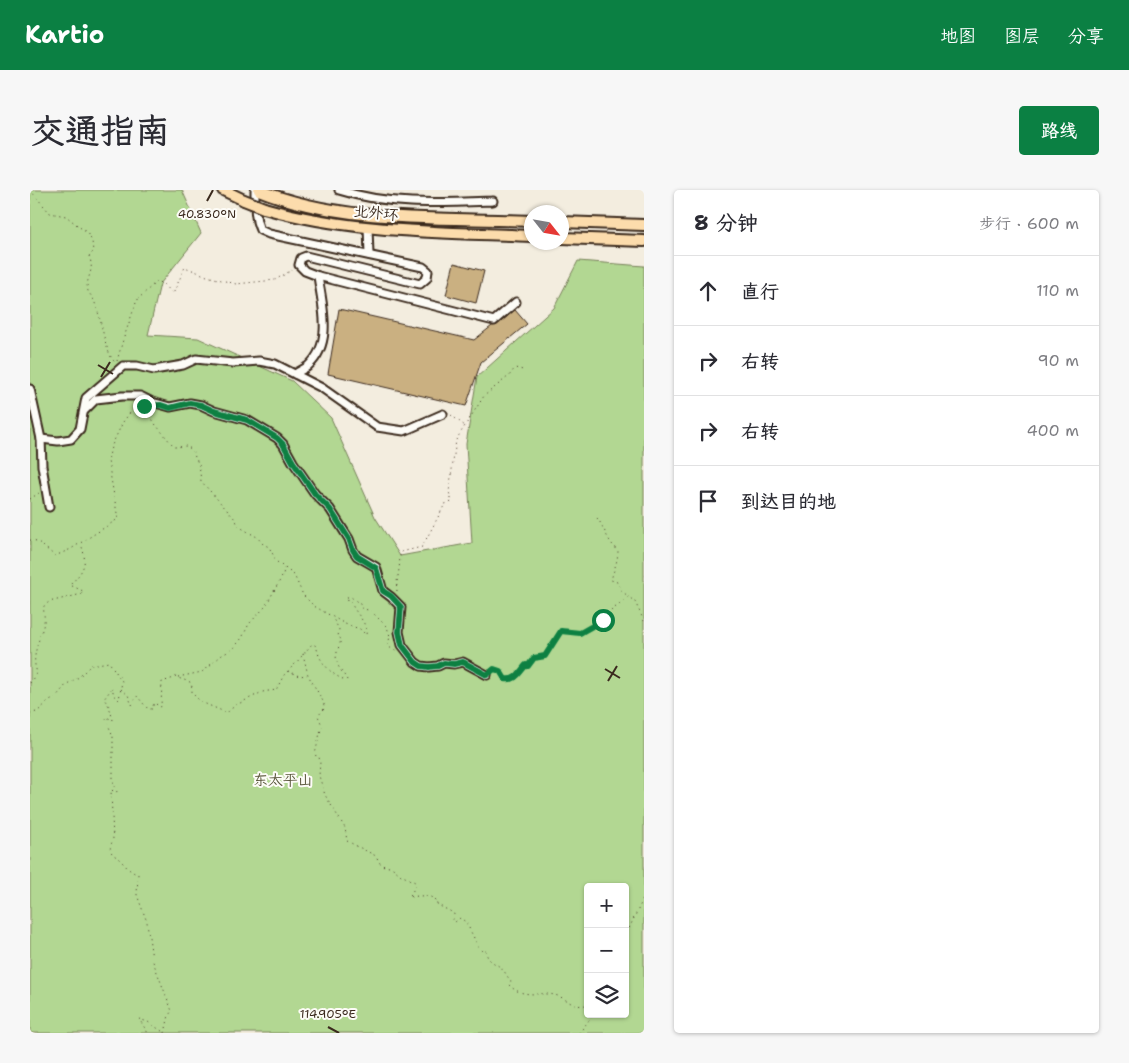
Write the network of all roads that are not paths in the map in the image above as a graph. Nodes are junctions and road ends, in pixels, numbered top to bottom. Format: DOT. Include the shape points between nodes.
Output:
graph roads {
  1 [pos="223,190"];
  2 [pos="257,190"];
  3 [pos="339,190"];
  4 [pos="493,201"];
  5 [pos="524,221"];
  6 [pos="569,222"];
  7 [pos="644,225"];
  8 [pos="368,227"];
  9 [pos="524,236"];
  10 [pos="569,238"];
  11 [pos="644,241"];
  12 [pos="369,254"];
  13 [pos="318,276"];
  14 [pos="516,302"];
  15 [pos="295,374"];
  16 [pos="30,389"];
  17 [pos="85,410"];
  18 [pos="443,414"];
  19 [pos="42,439"];
  20 [pos="49,507"];
  21 [pos="487,675"];
  1 -- 8 [label="highway, 北外环, bridge" via="264,208 329,223"];
  2 -- 5 [label="highway, 北外环" via="303,205 354,214"];
  2 -- 12 [label="street" via="255,214 260,230"];
  3 -- 4 [label="street" via="391,201"];
  6 -- 7 [label="highway"];
  8 -- 9 [label="highway, 北外环"];
  8 -- 12 [label="street"];
  10 -- 11 [label="highway"];
  12 -- 13 [label="street" via="423,267 428,271 427,278 420,284 306,256 301,258 299,265"];
  13 -- 14 [label="street" via="494,321"];
  13 -- 15 [label="street" via="324,325 321,349 308,366"];
  15 -- 17 [label="street" via="275,364 259,361 196,359 183,365 154,370 123,366 86,398"];
  15 -- 18 [label="street" via="322,388 377,426 404,431"];
  16 -- 19 [label="street"];
  17 -- 19 [label="street" via="80,429 71,439"];
  17 -- 21 [label="street" via="96,399 122,396 140,396 170,408 190,403 247,420 277,438 315,494 330,509 357,556 376,568 383,591 401,607 399,632 404,648 415,662 429,667 463,662"];
  19 -- 20 [label="street" via="42,466"];
}
